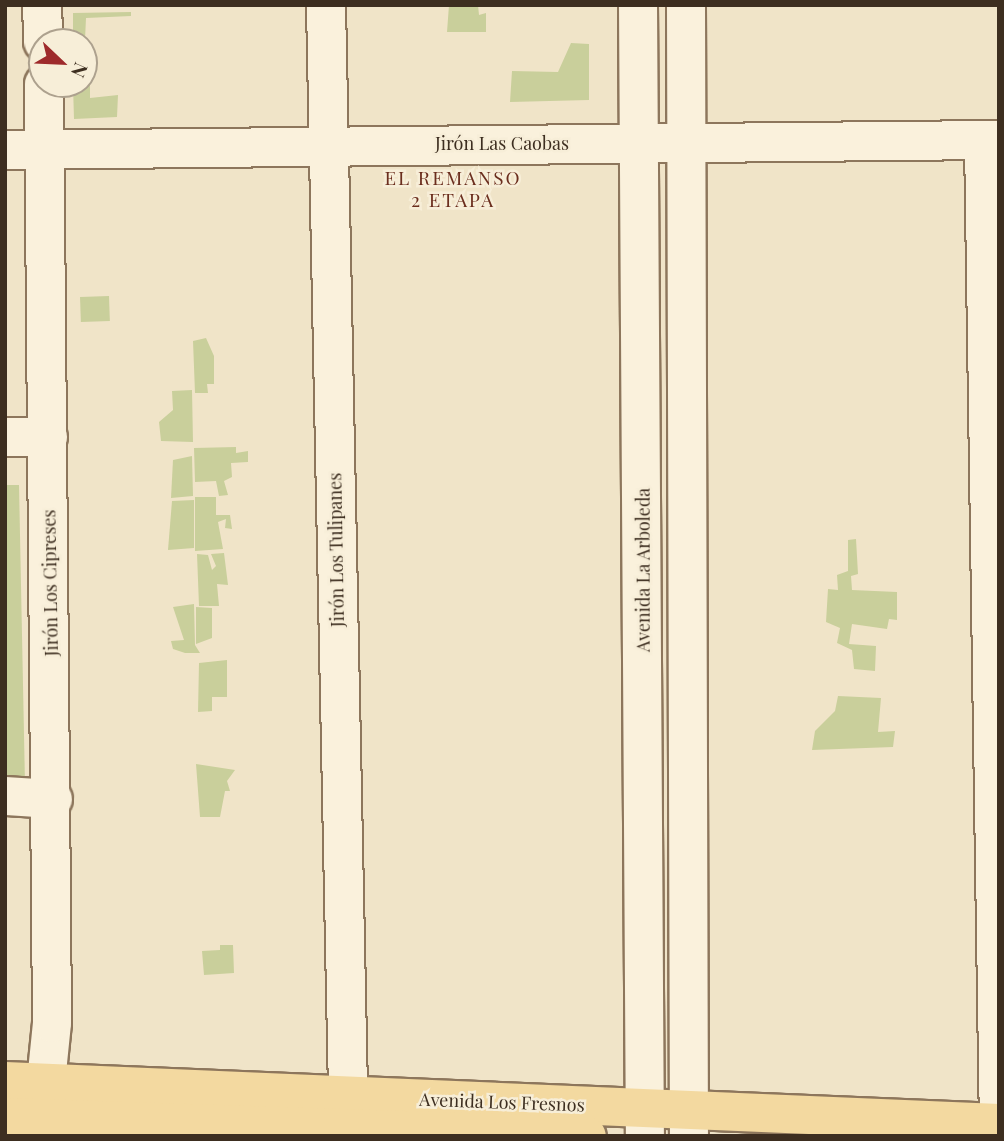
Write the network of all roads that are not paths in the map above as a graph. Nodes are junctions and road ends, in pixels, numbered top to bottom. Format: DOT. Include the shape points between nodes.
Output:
graph roads {
  1 [pos="42,5"];
  2 [pos="326,5"];
  3 [pos="638,5"];
  4 [pos="686,5"];
  5 [pos="43,28"];
  6 [pos="44,98"];
  7 [pos="991,140"];
  8 [pos="641,143"];
  9 [pos="328,144"];
  10 [pos="688,144"];
  11 [pos="5,150"];
  12 [pos="45,150"];
  13 [pos="5,437"];
  14 [pos="48,437"];
  15 [pos="5,796"];
  16 [pos="53,799"];
  17 [pos="5,1081"];
  18 [pos="46,1082"];
  19 [pos="348,1096"];
  20 [pos="646,1122"];
  21 [pos="690,1123"];
  22 [pos="999,1123"];
  23 [pos="12,1124"];
  24 [pos="587,1136"];
  1 -- 5 [label="street"];
  2 -- 9 [label="street, Jirón Los Tulipanes"];
  3 -- 8 [label="street, Avenida La Arboleda"];
  4 -- 10 [label="street"];
  6 -- 12 [label="street, Jirón Los Cipreses"];
  7 -- 10 [label="street, Jirón Las Caobas"];
  7 -- 22 [label="street"];
  8 -- 9 [label="street, Jirón Las Caobas"];
  8 -- 10 [label="street, Jirón Las Caobas"];
  8 -- 20 [label="street, Avenida La Arboleda"];
  9 -- 12 [label="street, Jirón Las Caobas"];
  9 -- 19 [label="street, Jirón Los Tulipanes"];
  10 -- 21 [label="street"];
  11 -- 12 [label="street, Jirón Las Caobas"];
  12 -- 14 [label="street, Jirón Los Cipreses"];
  13 -- 14 [label="street"];
  14 -- 16 [label="street, Jirón Los Cipreses"];
  15 -- 16 [label="street"];
  16 -- 18 [label="street, Jirón Los Cipreses" via="52,1023"];
  17 -- 18 [label="main road, Avenida Los Fresnos"];
  18 -- 19 [label="main road, Avenida Los Fresnos"];
  18 -- 23 [label="street"];
  19 -- 20 [label="main road, Avenida Los Fresnos"];
  20 -- 21 [label="main road, Avenida Los Fresnos"];
  21 -- 22 [label="main road, Avenida Los Fresnos"];
  23 -- 24 [label="main road, Avenida Los Fresnos"];
}
